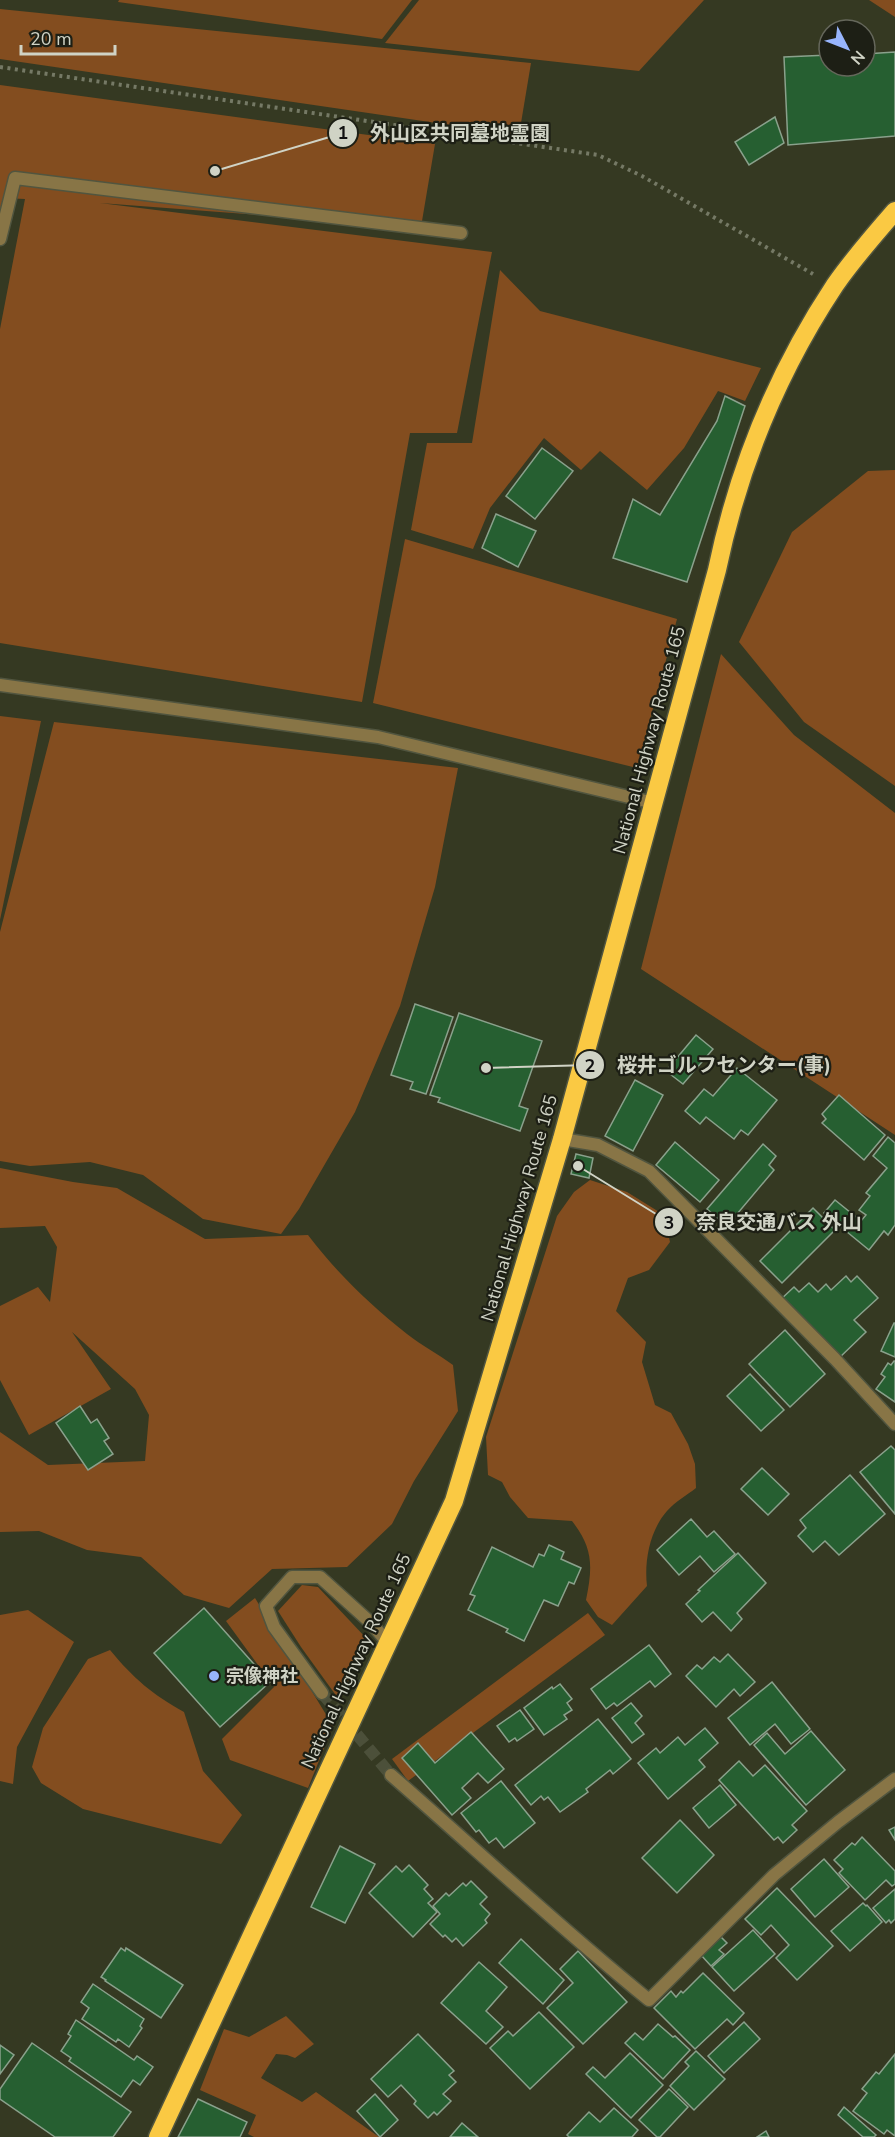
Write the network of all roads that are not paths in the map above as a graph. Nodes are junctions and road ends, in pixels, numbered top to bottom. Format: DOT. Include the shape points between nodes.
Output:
graph roads {
  1 [pos="895,211"];
  2 [pos="461,233"];
  3 [pos="0,238"];
  4 [pos="0,685"];
  5 [pos="654,803"];
  6 [pos="562,1139"];
  7 [pos="895,1424"];
  8 [pos="388,1643"];
  9 [pos="322,1693"];
  10 [pos="391,1775"];
  11 [pos="895,1779"];
  12 [pos="158,2137"];
  1 -- 5 [label="highway, National Highway Route 165" via="835,286 771,400 727,523"];
  2 -- 3 [label="street" via="15,178"];
  4 -- 5 [label="street" via="378,737"];
  5 -- 6 [label="highway, National Highway Route 165"];
  6 -- 7 [label="street" via="598,1145 649,1171"];
  6 -- 8 [label="highway, National Highway Route 165" via="454,1501"];
  8 -- 9 [label="street" via="320,1577 292,1577 266,1606 274,1627"];
  8 -- 12 [label="highway, National Highway Route 165"];
  10 -- 11 [label="street" via="579,1943 649,2000 774,1875"];
}
